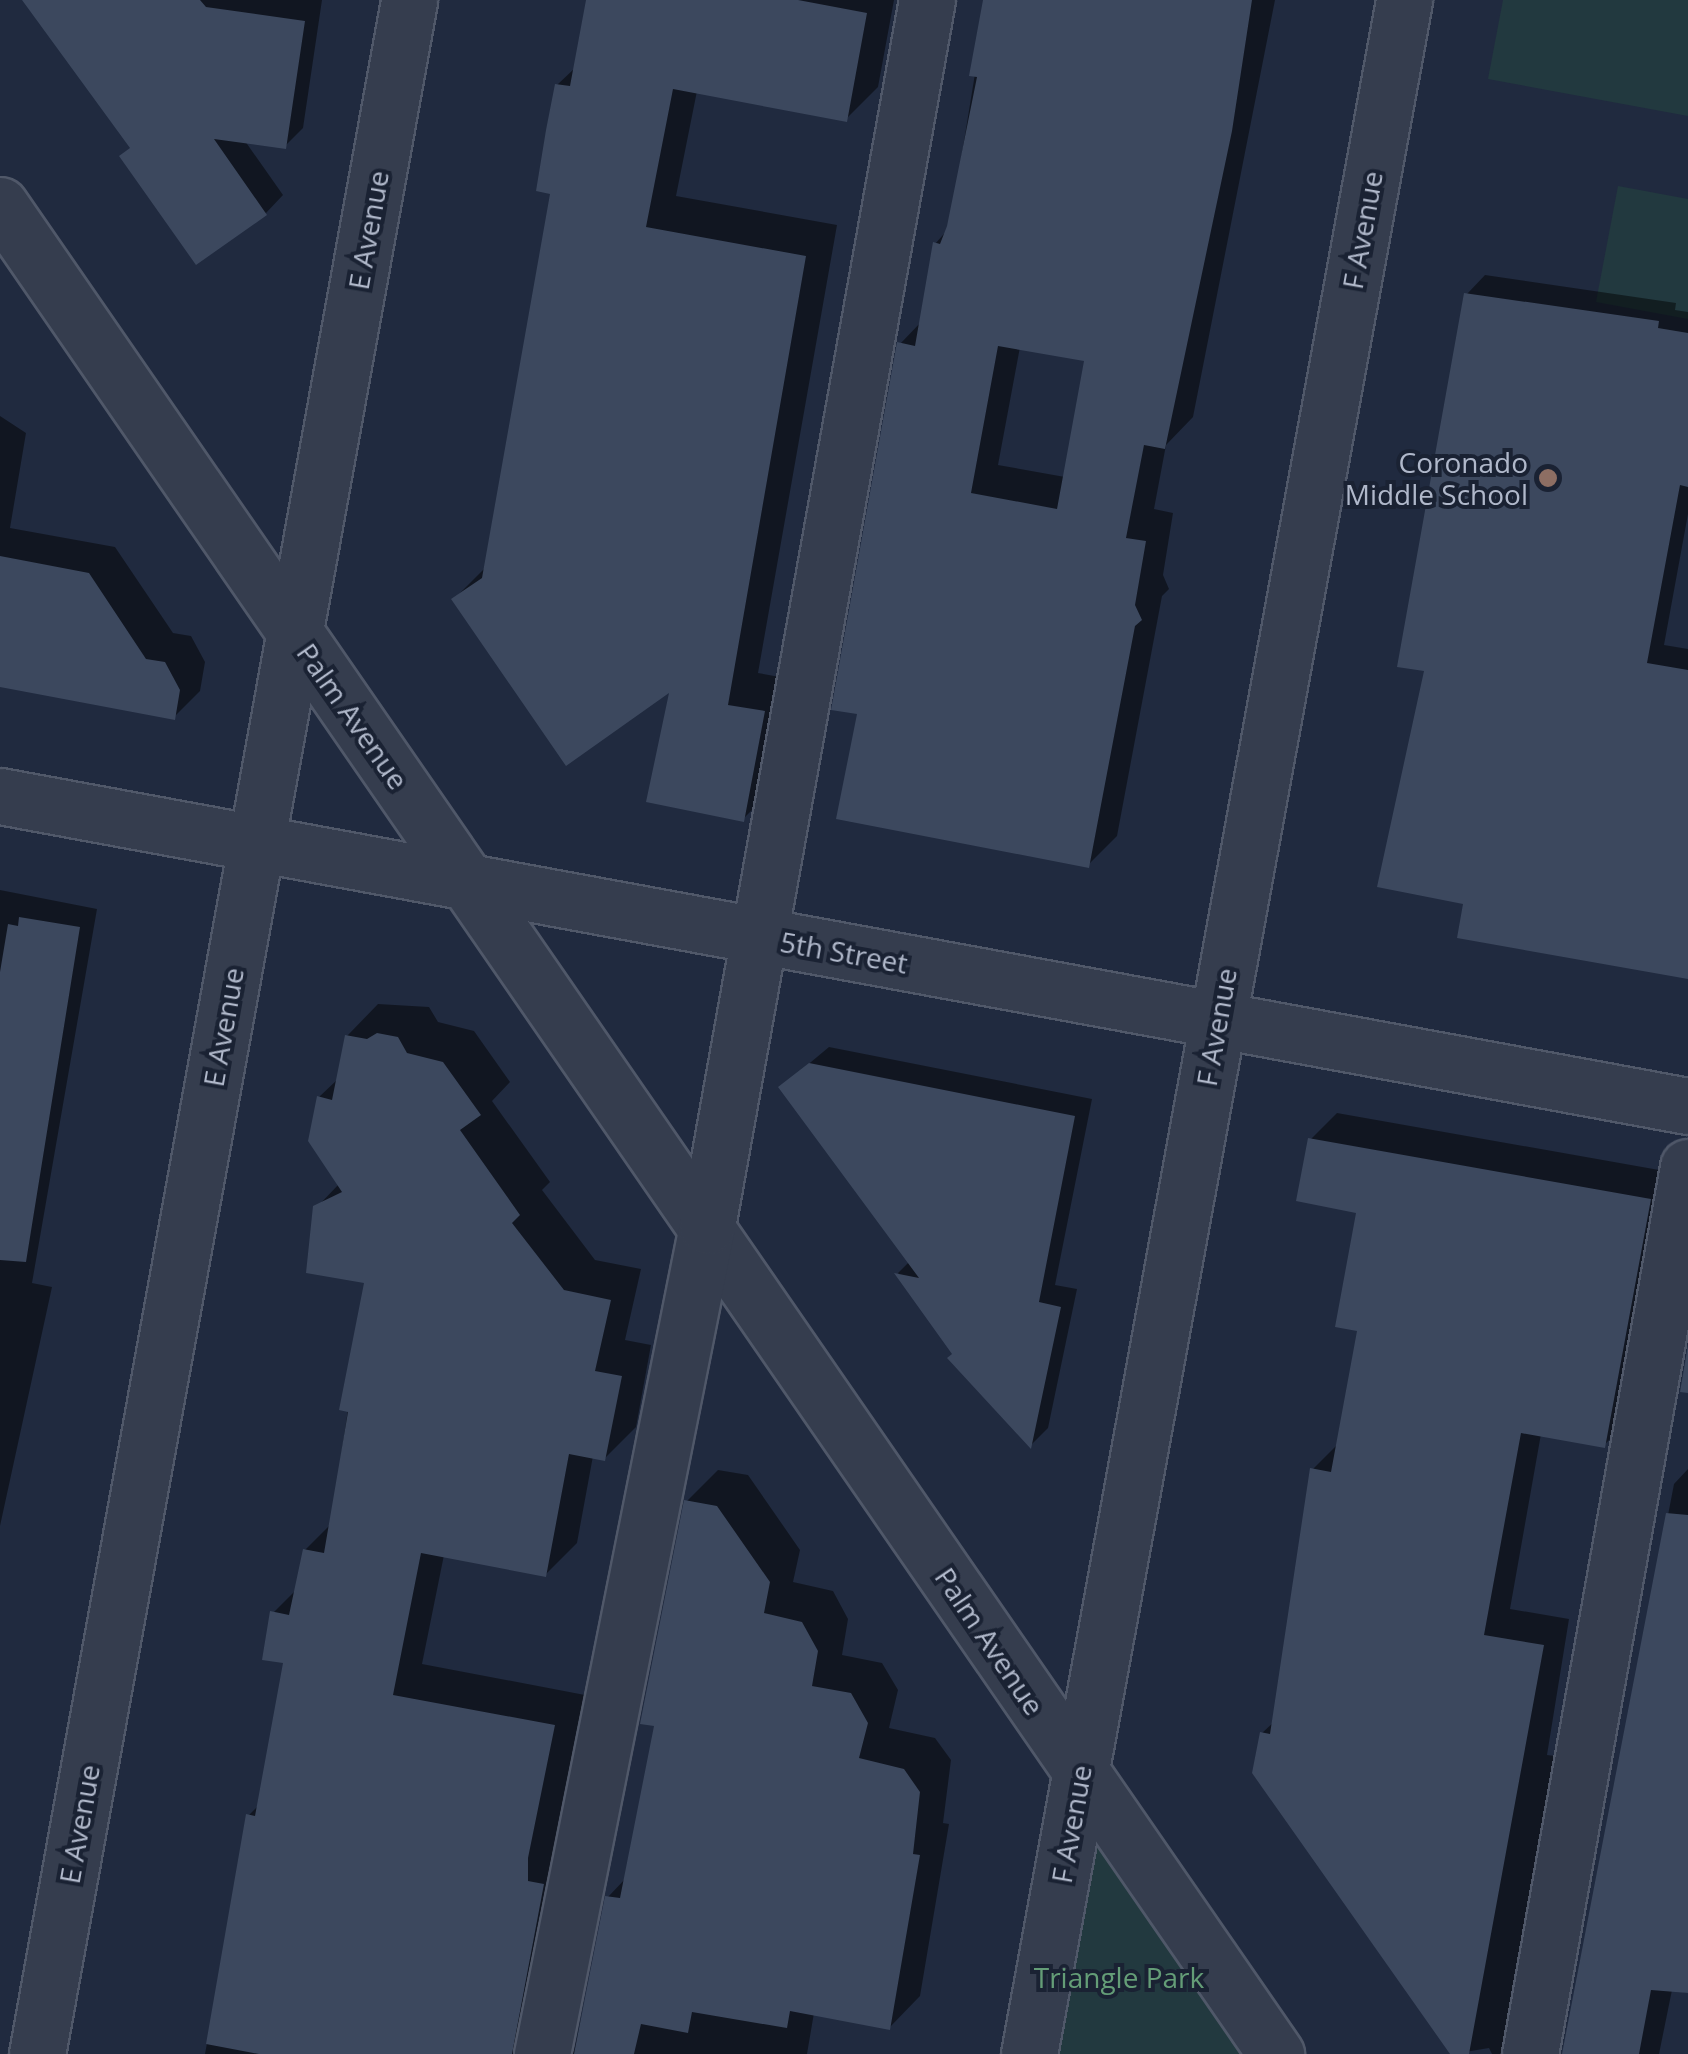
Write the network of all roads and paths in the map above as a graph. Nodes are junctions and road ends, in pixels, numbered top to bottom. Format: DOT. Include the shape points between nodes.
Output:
graph roads {
  1 [pos="409,0"];
  2 [pos="926,0"];
  3 [pos="1404,0"];
  4 [pos="0,205"];
  5 [pos="295,633"];
  6 [pos="0,796"];
  7 [pos="256,844"];
  8 [pos="469,883"];
  9 [pos="756,935"];
  10 [pos="1218,1020"];
  11 [pos="1688,1106"];
  12 [pos="1688,1167"];
  13 [pos="707,1226"];
  14 [pos="1080,1773"];
  15 [pos="38,2054"];
  16 [pos="542,2054"];
  17 [pos="1028,2054"];
  18 [pos="1276,2054"];
  19 [pos="1530,2054"];
  1 -- 5 [label="street, E Avenue"];
  2 -- 9 [label="street"];
  3 -- 10 [label="street, F Avenue"];
  4 -- 5 [label="street, Palm Avenue"];
  5 -- 7 [label="street, E Avenue"];
  5 -- 8 [label="street, Palm Avenue"];
  6 -- 7 [label="street, 5th Street"];
  7 -- 8 [label="street, 5th Street"];
  7 -- 15 [label="street, E Avenue"];
  8 -- 9 [label="street, 5th Street"];
  8 -- 13 [label="street, Palm Avenue"];
  9 -- 10 [label="street, 5th Street"];
  9 -- 13 [label="street"];
  10 -- 11 [label="street, 5th Street"];
  10 -- 14 [label="street, F Avenue"];
  12 -- 19 [label="street"];
  13 -- 14 [label="street, Palm Avenue"];
  13 -- 16 [label="street"];
  14 -- 17 [label="street, F Avenue"];
  14 -- 18 [label="street, Palm Avenue"];
}
